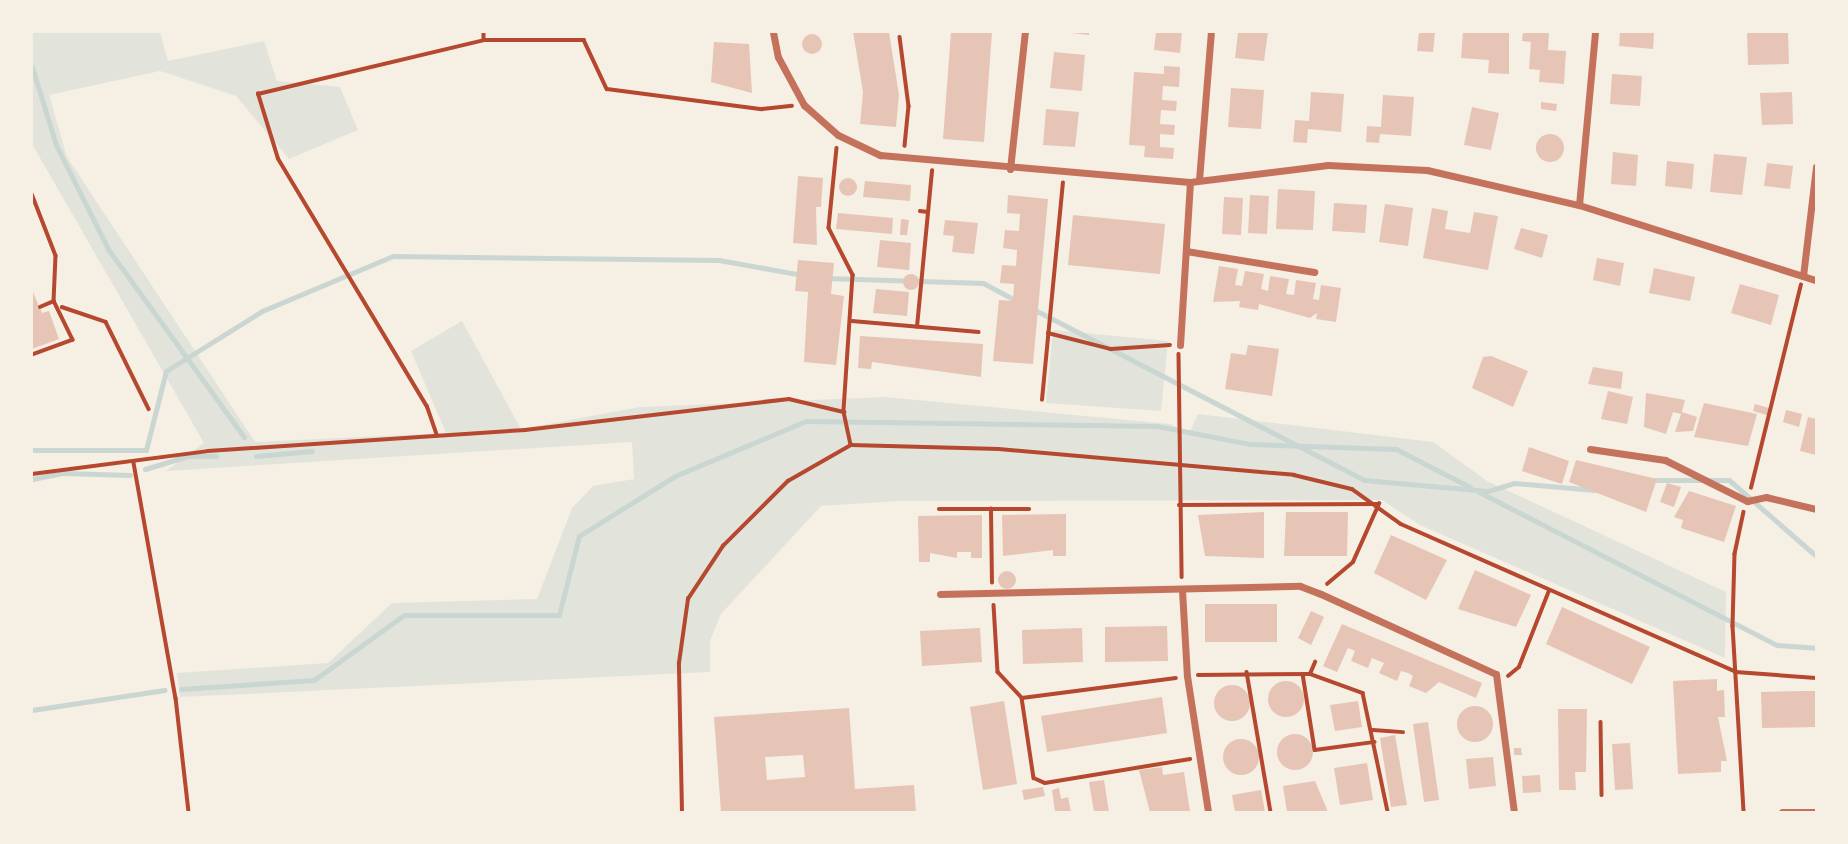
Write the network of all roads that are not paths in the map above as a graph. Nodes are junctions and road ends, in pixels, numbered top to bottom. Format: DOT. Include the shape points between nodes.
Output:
graph roads {
  1 [pos="773,32"];
  2 [pos="1025,32"];
  3 [pos="1211,32"];
  4 [pos="1595,32"];
  5 [pos="1816,167"];
  6 [pos="1010,169"];
  7 [pos="1199,180"];
  8 [pos="1190,182"];
  9 [pos="1579,205"];
  10 [pos="1186,251"];
  11 [pos="1314,272"];
  12 [pos="1803,276"];
  13 [pos="1816,280"];
  14 [pos="1180,345"];
  15 [pos="1590,449"];
  16 [pos="1816,509"];
  17 [pos="1182,590"];
  18 [pos="940,594"];
  19 [pos="1816,812"];
  20 [pos="1208,813"];
  21 [pos="1514,813"];
  22 [pos="1782,813"];
  1 -- 6 [label="street" via="778,57 804,105 838,135 904,158"];
  2 -- 6 [label="street"];
  3 -- 7 [label="street"];
  4 -- 9 [label="street"];
  5 -- 12 [label="street"];
  6 -- 8 [label="street"];
  7 -- 8 [label="street"];
  7 -- 9 [label="street" via="1366,165 1466,177"];
  8 -- 10 [label="street"];
  9 -- 12 [label="street"];
  10 -- 11 [label="street"];
  10 -- 14 [label="street"];
  12 -- 13 [label="street"];
  15 -- 16 [label="street" via="1665,460 1746,501 1766,497"];
  17 -- 18 [label="street"];
  17 -- 20 [label="street" via="1187,676"];
  17 -- 21 [label="street" via="1300,586 1489,667 1501,682"];
  19 -- 22 [label="street"];
}
